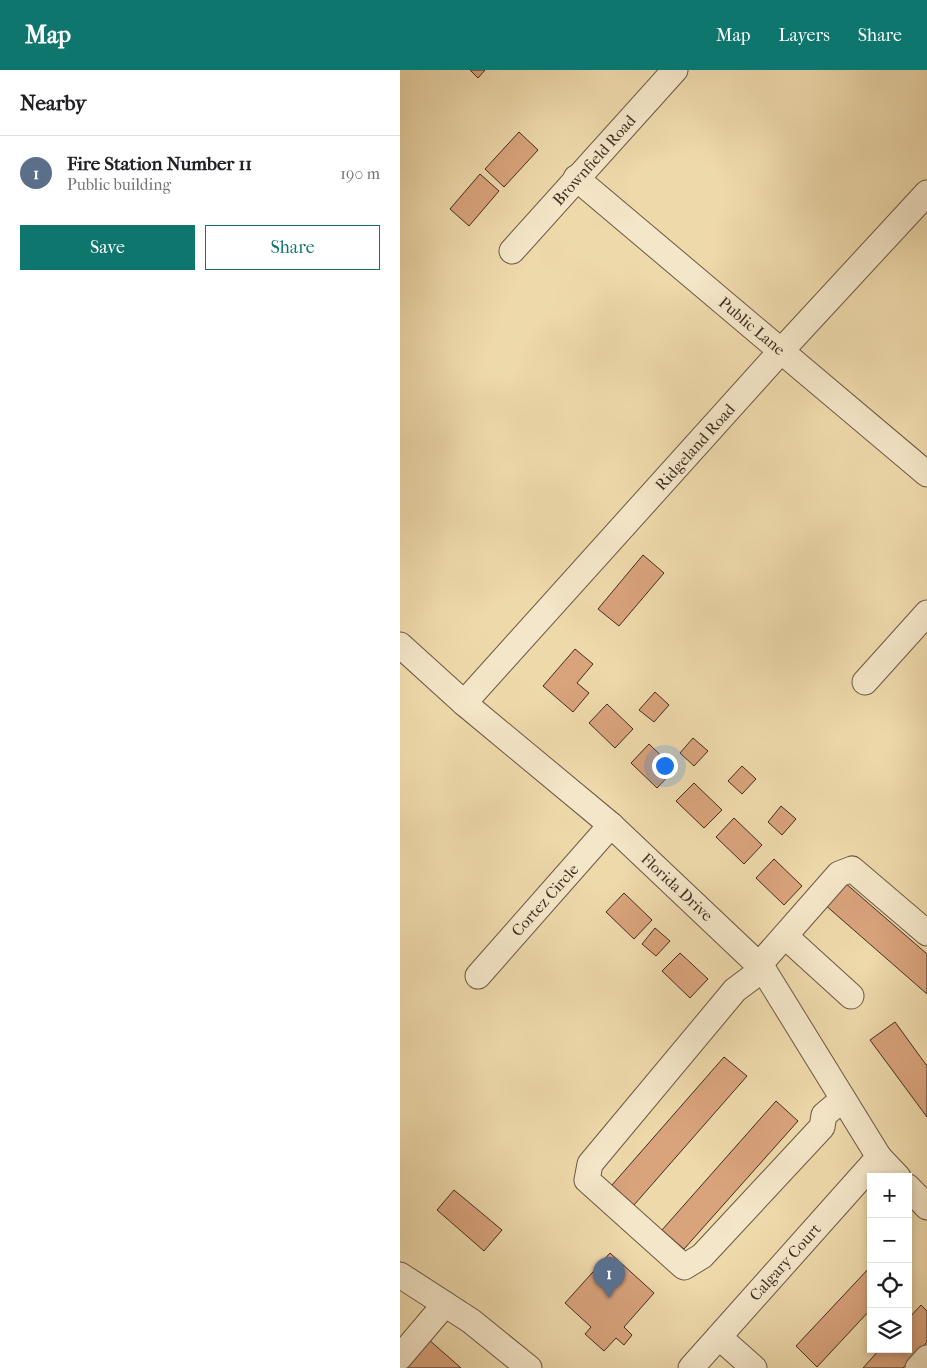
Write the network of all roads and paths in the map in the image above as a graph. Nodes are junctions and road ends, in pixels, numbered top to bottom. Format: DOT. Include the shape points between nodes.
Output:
graph roads {
  1 [pos="675,70"];
  2 [pos="576,178"];
  3 [pos="927,192"];
  4 [pos="512,251"];
  5 [pos="781,351"];
  6 [pos="927,474"];
  7 [pos="927,613"];
  8 [pos="400,645"];
  9 [pos="865,682"];
  10 [pos="464,703"];
  11 [pos="611,825"];
  12 [pos="927,932"];
  13 [pos="785,936"];
  14 [pos="761,967"];
  15 [pos="478,976"];
  16 [pos="851,996"];
  17 [pos="843,1099"];
  18 [pos="879,1157"];
  19 [pos="894,1173"];
  20 [pos="912,1191"];
  21 [pos="927,1207"];
  22 [pos="400,1275"];
  23 [pos="445,1304"];
  24 [pos="719,1337"];
  25 [pos="400,1357"];
  26 [pos="927,1358"];
  27 [pos="529,1368"];
  28 [pos="691,1368"];
  29 [pos="754,1368"];
  30 [pos="918,1368"];
  1 -- 2 [label="street, Brownfield Road"];
  2 -- 4 [label="street, Brownfield Road"];
  2 -- 5 [label="street, Public Lane"];
  3 -- 5 [label="street, Ridgeland Road"];
  5 -- 6 [label="street, Public Lane"];
  5 -- 10 [label="street, Ridgeland Road"];
  7 -- 9 [label="street"];
  8 -- 10 [label="street, Florida Drive"];
  10 -- 11 [label="street, Florida Drive"];
  11 -- 14 [label="street, Florida Drive"];
  11 -- 15 [label="street, Cortez Circle"];
  12 -- 13 [label="street" via="852,868 839,874"];
  13 -- 14 [label="street"];
  13 -- 16 [label="street"];
  14 -- 17 [label="street, Florida Drive"];
  14 -- 17 [label="street" via="735,990 596,1156 590,1164 587,1180 684,1267 702,1256 822,1127 824,1115"];
  17 -- 18 [label="street, Florida Drive"];
  18 -- 19 [label="street, Florida Drive"];
  18 -- 24 [label="street, Calgary Court"];
  20 -- 21 [label="street"];
  22 -- 23 [label="street"];
  23 -- 25 [label="street"];
  23 -- 27 [label="street"];
  24 -- 28 [label="street, Calgary Court"];
  24 -- 29 [label="street"];
  26 -- 30 [label="street"];
}
